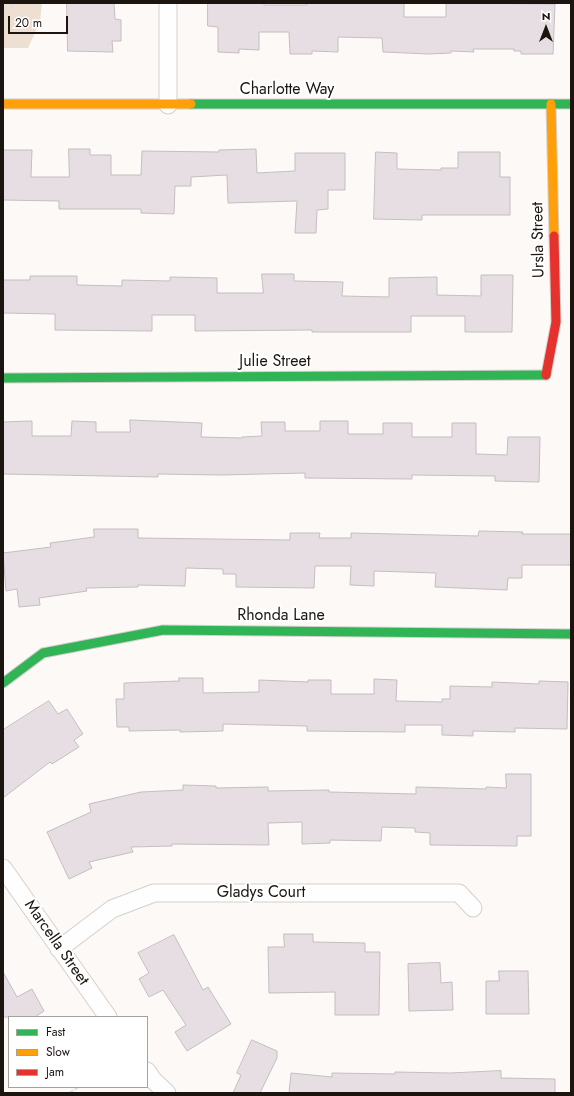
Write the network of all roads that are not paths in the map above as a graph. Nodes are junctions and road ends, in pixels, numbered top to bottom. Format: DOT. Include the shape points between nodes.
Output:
graph roads {
  1 [pos="168,3"];
  2 [pos="3,104"];
  3 [pos="551,104"];
  4 [pos="571,104"];
  5 [pos="168,105"];
  6 [pos="547,375"];
  7 [pos="3,378"];
  8 [pos="571,634"];
  9 [pos="3,683"];
  10 [pos="3,868"];
  11 [pos="473,908"];
  12 [pos="59,949"];
  13 [pos="107,1016"];
  14 [pos="148,1072"];
  15 [pos="167,1093"];
  1 -- 5 [label="street"];
  2 -- 5 [label="street, Charlotte Way"];
  3 -- 4 [label="street, Charlotte Way"];
  3 -- 5 [label="street, Charlotte Way"];
  3 -- 6 [label="street, Ursla Street" via="556,322"];
  6 -- 7 [label="street, Julie Street"];
  8 -- 9 [label="street, Rhonda Lane" via="163,630 43,653"];
  10 -- 12 [label="street, Marcella Street"];
  11 -- 12 [label="street, Gladys Court" via="460,893 154,893 112,909"];
  12 -- 13 [label="street, Marcella Street"];
  14 -- 15 [label="street"];
}
